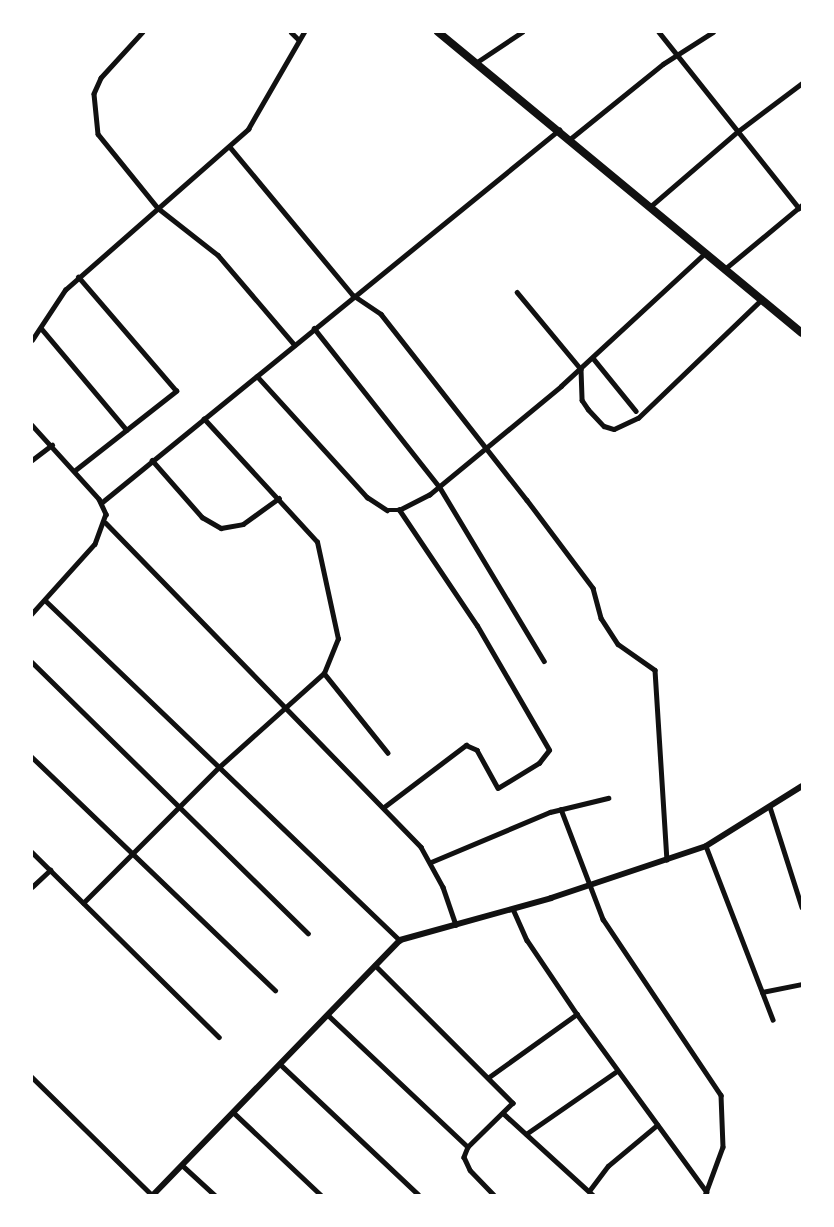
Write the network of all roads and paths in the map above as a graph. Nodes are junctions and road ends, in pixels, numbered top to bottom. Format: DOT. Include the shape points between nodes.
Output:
graph roads {
  1 [pos="143,32"];
  2 [pos="291,32"];
  3 [pos="304,32"];
  4 [pos="439,32"];
  5 [pos="522,32"];
  6 [pos="659,32"];
  7 [pos="713,32"];
  8 [pos="298,39"];
  9 [pos="676,55"];
  10 [pos="477,62"];
  11 [pos="803,83"];
  12 [pos="560,130"];
  13 [pos="737,132"];
  14 [pos="570,139"];
  15 [pos="230,147"];
  16 [pos="651,206"];
  17 [pos="801,206"];
  18 [pos="158,208"];
  19 [pos="707,252"];
  20 [pos="726,268"];
  21 [pos="78,277"];
  22 [pos="517,292"];
  23 [pos="352,295"];
  24 [pos="764,298"];
  25 [pos="41,328"];
  26 [pos="314,328"];
  27 [pos="803,333"];
  28 [pos="32,340"];
  29 [pos="295,345"];
  30 [pos="593,358"];
  31 [pos="581,369"];
  32 [pos="257,376"];
  33 [pos="636,411"];
  34 [pos="204,419"];
  35 [pos="32,425"];
  36 [pos="127,430"];
  37 [pos="52,445"];
  38 [pos="484,447"];
  39 [pos="32,460"];
  40 [pos="152,460"];
  41 [pos="74,471"];
  42 [pos="439,486"];
  43 [pos="279,498"];
  44 [pos="101,503"];
  45 [pos="399,510"];
  46 [pos="106,523"];
  47 [pos="45,600"];
  48 [pos="32,614"];
  49 [pos="544,661"];
  50 [pos="32,662"];
  51 [pos="324,673"];
  52 [pos="287,708"];
  53 [pos="388,752"];
  54 [pos="32,757"];
  55 [pos="218,768"];
  56 [pos="803,786"];
  57 [pos="608,798"];
  58 [pos="384,807"];
  59 [pos="770,807"];
  60 [pos="178,809"];
  61 [pos="561,809"];
  62 [pos="706,846"];
  63 [pos="32,852"];
  64 [pos="132,855"];
  65 [pos="670,859"];
  66 [pos="431,862"];
  67 [pos="50,870"];
  68 [pos="587,886"];
  69 [pos="32,887"];
  70 [pos="83,903"];
  71 [pos="803,907"];
  72 [pos="513,909"];
  73 [pos="456,925"];
  74 [pos="308,933"];
  75 [pos="400,940"];
  76 [pos="375,965"];
  77 [pos="803,984"];
  78 [pos="275,990"];
  79 [pos="762,992"];
  80 [pos="327,1014"];
  81 [pos="577,1014"];
  82 [pos="773,1020"];
  83 [pos="219,1037"];
  84 [pos="280,1064"];
  85 [pos="617,1072"];
  86 [pos="32,1077"];
  87 [pos="489,1077"];
  88 [pos="233,1112"];
  89 [pos="503,1113"];
  90 [pos="657,1125"];
  91 [pos="526,1134"];
  92 [pos="468,1147"];
  93 [pos="182,1165"];
  94 [pos="589,1191"];
  95 [pos="418,1194"];
  96 [pos="706,1194"];
  97 [pos="153,1195"];
  98 [pos="216,1195"];
  99 [pos="321,1195"];
  100 [pos="495,1195"];
  101 [pos="594,1195"];
  1 -- 18 [label="street" via="101,78 94,94 93,116 109,153"];
  2 -- 8 [label="street"];
  3 -- 8 [label="street"];
  4 -- 10 [label="main road"];
  5 -- 10 [label="street"];
  6 -- 9 [label="street"];
  7 -- 9 [label="street"];
  8 -- 15 [label="street" via="254,120"];
  9 -- 13 [label="street"];
  9 -- 14 [label="street"];
  10 -- 12 [label="main road"];
  11 -- 13 [label="street"];
  12 -- 14 [label="main road"];
  12 -- 23 [label="street" via="468,208"];
  13 -- 16 [label="street"];
  13 -- 17 [label="street"];
  14 -- 16 [label="main road"];
  15 -- 18 [label="street"];
  15 -- 23 [label="street"];
  16 -- 19 [label="main road"];
  17 -- 20 [label="street"];
  18 -- 21 [label="street"];
  18 -- 29 [label="street" via="218,256"];
  19 -- 20 [label="main road"];
  19 -- 30 [label="street"];
  20 -- 24 [label="main road"];
  21 -- 25 [label="street"];
  21 -- 36 [label="street" via="176,391"];
  22 -- 31 [label="street"];
  23 -- 26 [label="street"];
  23 -- 38 [label="street" via="381,314"];
  24 -- 27 [label="main road"];
  24 -- 31 [label="street" via="626,427 604,426 588,409 580,387"];
  25 -- 28 [label="street"];
  25 -- 36 [label="street"];
  26 -- 29 [label="street"];
  26 -- 42 [label="street"];
  29 -- 32 [label="street"];
  30 -- 31 [label="street"];
  30 -- 33 [label="street"];
  31 -- 38 [label="street"];
  32 -- 34 [label="street"];
  32 -- 45 [label="street" via="368,497 387,509"];
  34 -- 40 [label="street"];
  34 -- 43 [label="street"];
  35 -- 37 [label="street"];
  36 -- 41 [label="street"];
  37 -- 39 [label="street"];
  37 -- 41 [label="street"];
  38 -- 42 [label="street"];
  38 -- 65 [label="street" via="593,588 601,618 618,644 651,666 657,676 654,710"];
  40 -- 43 [label="street" via="202,517 221,528 243,524"];
  40 -- 44 [label="street"];
  41 -- 44 [label="street"];
  42 -- 45 [label="street"];
  42 -- 49 [label="street"];
  43 -- 51 [label="street" via="317,542 338,639"];
  44 -- 46 [label="street"];
  45 -- 58 [label="street" via="477,626 550,750 498,788 477,750 466,746"];
  46 -- 47 [label="street" via="95,544"];
  46 -- 52 [label="street"];
  47 -- 48 [label="street"];
  47 -- 55 [label="street"];
  50 -- 60 [label="street"];
  51 -- 52 [label="street"];
  51 -- 53 [label="street"];
  52 -- 55 [label="street"];
  52 -- 58 [label="street"];
  54 -- 64 [label="street"];
  55 -- 60 [label="street"];
  55 -- 75 [label="street"];
  56 -- 59 [label="street"];
  57 -- 61 [label="street"];
  58 -- 66 [label="street"];
  59 -- 62 [label="street"];
  59 -- 71 [label="street"];
  60 -- 64 [label="street"];
  60 -- 74 [label="street"];
  61 -- 66 [label="street"];
  61 -- 68 [label="street"];
  62 -- 65 [label="street"];
  62 -- 79 [label="street"];
  63 -- 67 [label="street"];
  64 -- 70 [label="street"];
  64 -- 78 [label="street"];
  65 -- 68 [label="street"];
  66 -- 73 [label="street"];
  67 -- 69 [label="street"];
  67 -- 70 [label="street"];
  68 -- 72 [label="street"];
  68 -- 96 [label="street" via="648,992 721,1096 723,1147"];
  70 -- 83 [label="street"];
  72 -- 73 [label="street"];
  72 -- 81 [label="street" via="527,940"];
  73 -- 75 [label="street"];
  75 -- 76 [label="street"];
  76 -- 80 [label="street"];
  76 -- 87 [label="street"];
  77 -- 79 [label="street"];
  79 -- 82 [label="street"];
  80 -- 84 [label="street"];
  80 -- 92 [label="street"];
  81 -- 85 [label="street"];
  81 -- 87 [label="street"];
  84 -- 88 [label="street"];
  84 -- 95 [label="street"];
  85 -- 90 [label="street"];
  85 -- 91 [label="street"];
  86 -- 97 [label="street"];
  87 -- 89 [label="street" via="513,1103"];
  88 -- 93 [label="street"];
  88 -- 99 [label="street"];
  89 -- 91 [label="street"];
  89 -- 92 [label="street"];
  90 -- 94 [label="street" via="608,1166"];
  90 -- 96 [label="street"];
  91 -- 94 [label="street"];
  92 -- 100 [label="street" via="465,1163"];
  93 -- 97 [label="street"];
  93 -- 98 [label="street"];
  94 -- 101 [label="street"];
}
